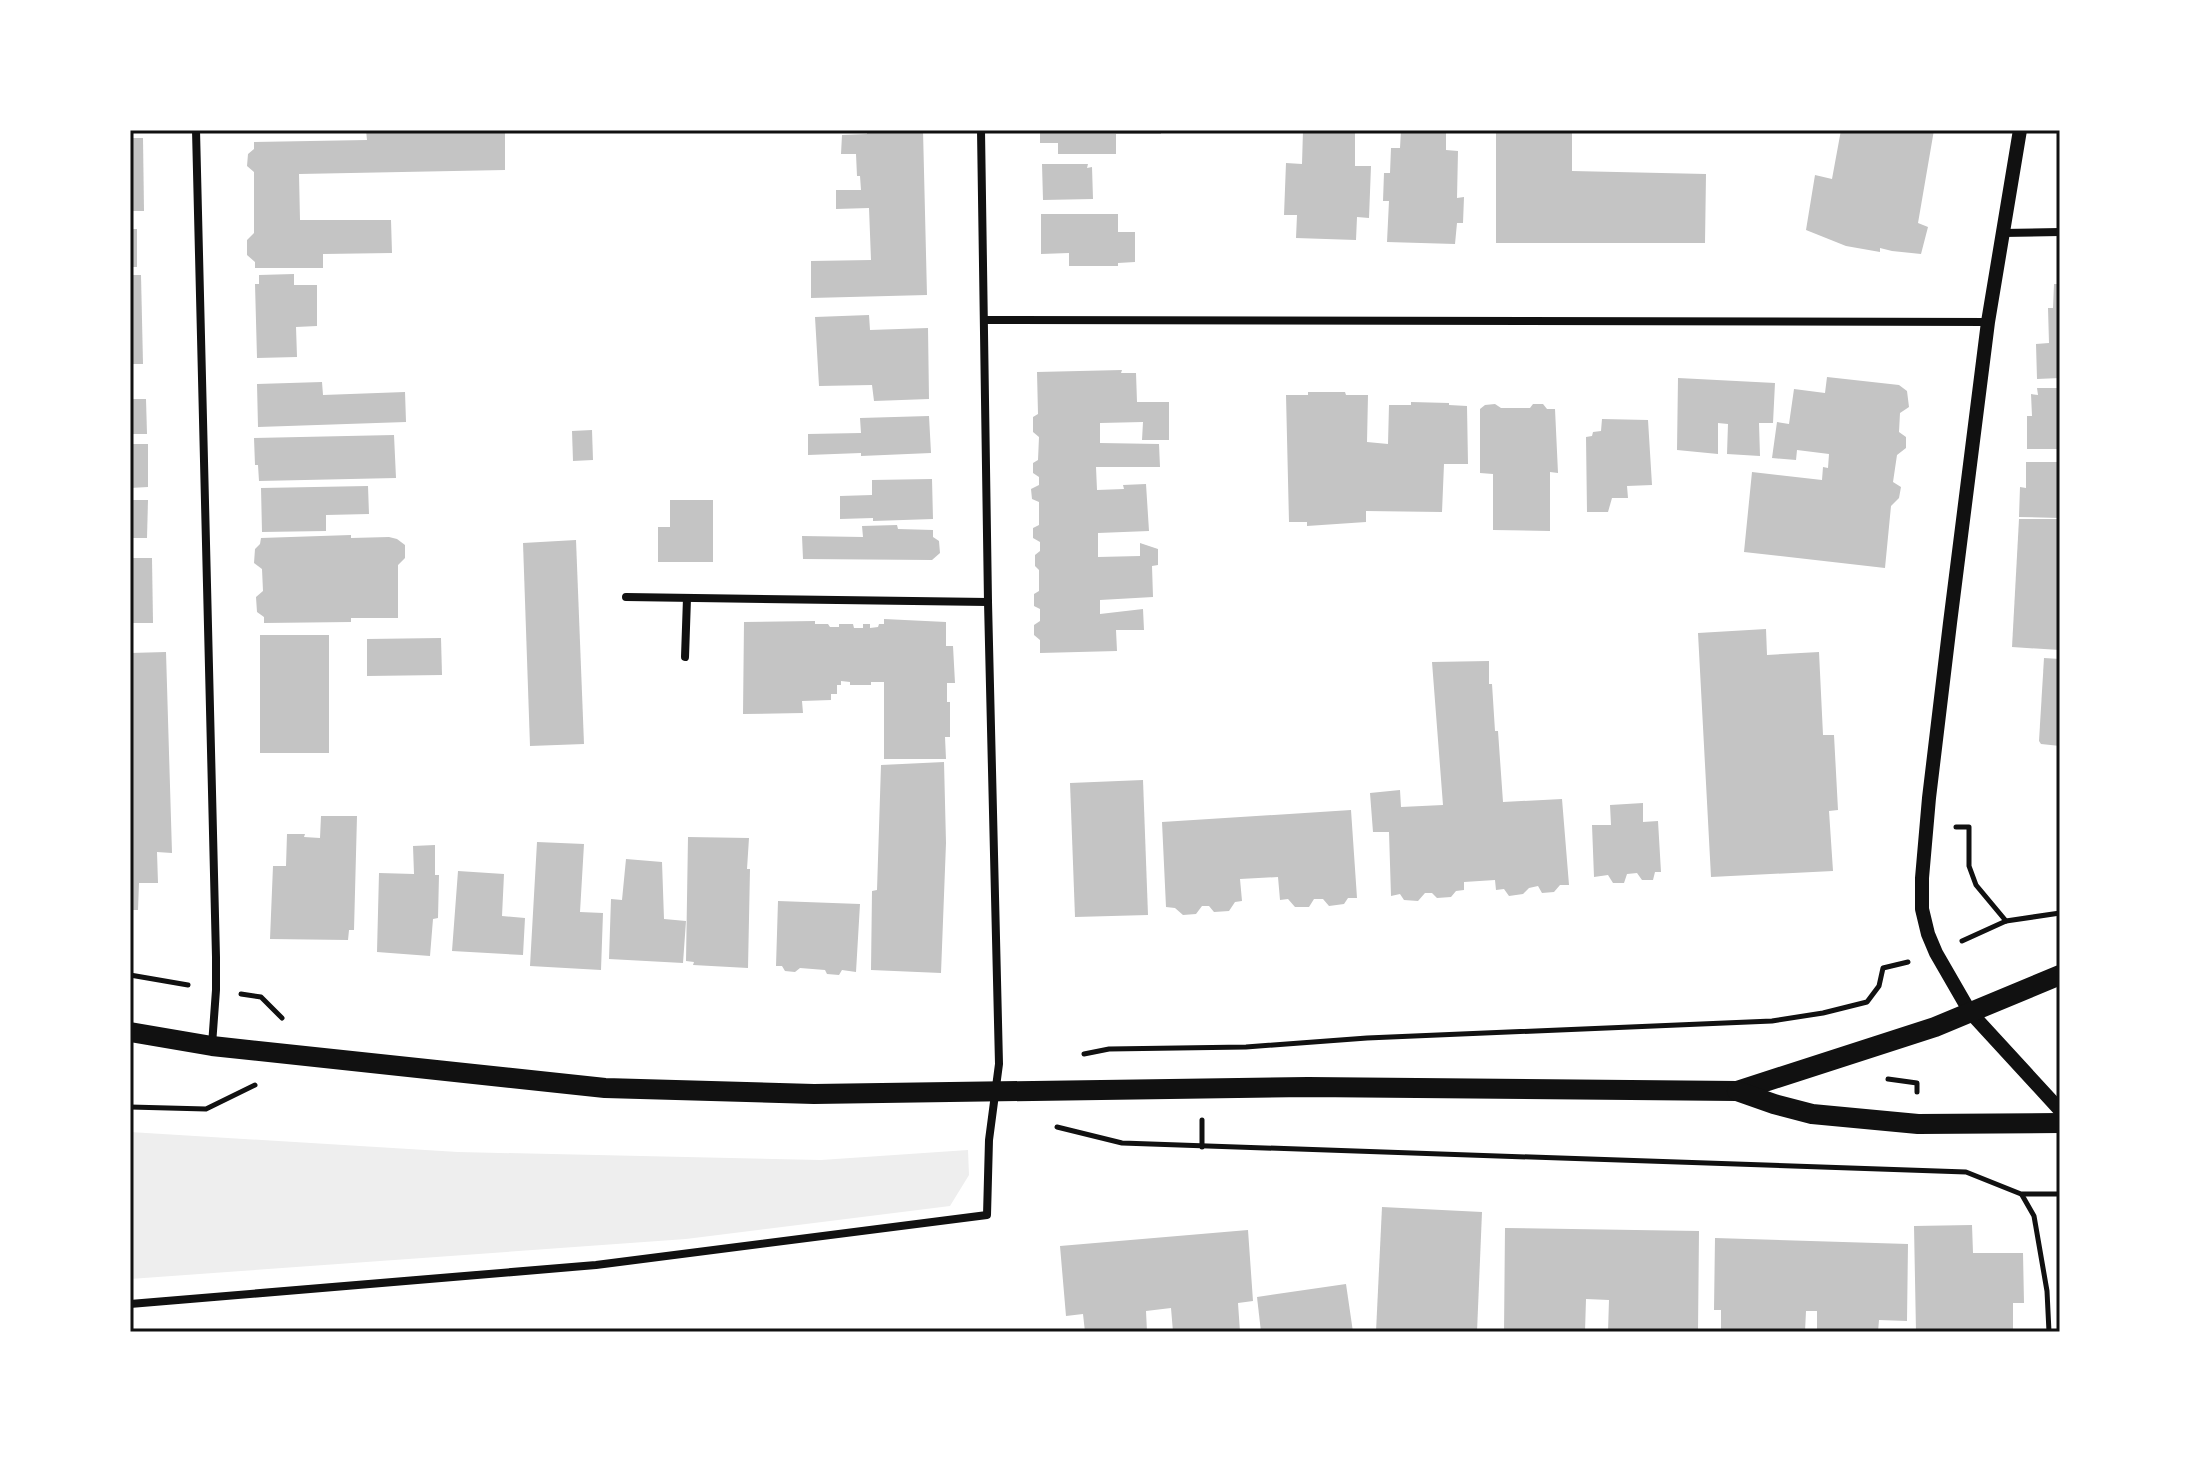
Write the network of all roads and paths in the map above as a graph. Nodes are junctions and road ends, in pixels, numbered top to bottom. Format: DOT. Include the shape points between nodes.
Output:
graph roads {
  1 [pos="196,130"];
  2 [pos="981,130"];
  3 [pos="2020,130"];
  4 [pos="2060,232"];
  5 [pos="2002,233"];
  6 [pos="985,320"];
  7 [pos="1988,322"];
  8 [pos="626,597"];
  9 [pos="687,598"];
  10 [pos="988,602"];
  11 [pos="685,657"];
  12 [pos="1969,827"];
  13 [pos="2060,913"];
  14 [pos="2006,921"];
  15 [pos="1991,929"];
  16 [pos="1893,967"];
  17 [pos="130,975"];
  18 [pos="2060,975"];
  19 [pos="152,978"];
  20 [pos="261,997"];
  21 [pos="1867,1002"];
  22 [pos="1870,1012"];
  23 [pos="1970,1012"];
  24 [pos="286,1023"];
  25 [pos="130,1032"];
  26 [pos="212,1046"];
  27 [pos="1109,1049"];
  28 [pos="1885,1071"];
  29 [pos="260,1082"];
  30 [pos="1737,1091"];
  31 [pos="996,1092"];
  32 [pos="1917,1096"];
  33 [pos="130,1107"];
  34 [pos="2060,1110"];
  35 [pos="2060,1123"];
  36 [pos="1202,1130"];
  37 [pos="1122,1143"];
  38 [pos="1202,1147"];
  39 [pos="2021,1194"];
  40 [pos="2060,1194"];
  41 [pos="130,1304"];
  42 [pos="2049,1332"];
  1 -- 26 [label="street" via="216,957"];
  2 -- 6 [label="street"];
  3 -- 5 [label="street"];
  4 -- 5 [label="street"];
  5 -- 7 [label="street"];
  6 -- 7 [label="street"];
  6 -- 10 [label="street"];
  7 -- 23 [label="street" via="1922,878 1928,934"];
  8 -- 9 [label="street"];
  9 -- 10 [label="street"];
  9 -- 11 [label="street"];
  10 -- 31 [label="street"];
  12 -- 14 [label="path" via="1969,866 1976,885"];
  13 -- 14 [label="path"];
  14 -- 15 [label="path"];
  16 -- 21 [label="path" via="1883,968 1879,986"];
  17 -- 19 [label="path"];
  18 -- 23 [label="main road"];
  20 -- 24 [label="path"];
  21 -- 22 [label="path"];
  21 -- 27 [label="path" via="1772,1021"];
  23 -- 30 [label="main road"];
  23 -- 34 [label="street"];
  25 -- 26 [label="main road"];
  26 -- 31 [label="main road" via="605,1088"];
  28 -- 32 [label="path" via="1887,1079 1917,1083"];
  29 -- 33 [label="path" via="206,1109"];
  30 -- 31 [label="main road" via="1308,1087"];
  30 -- 35 [label="main road" via="1812,1114 1918,1124"];
  31 -- 41 [label="street" via="987,1215 596,1265"];
  36 -- 38 [label="path"];
  37 -- 38 [label="path"];
  38 -- 39 [label="path" via="1966,1172"];
  39 -- 40 [label="path"];
  39 -- 42 [label="path" via="2034,1216"];
}
